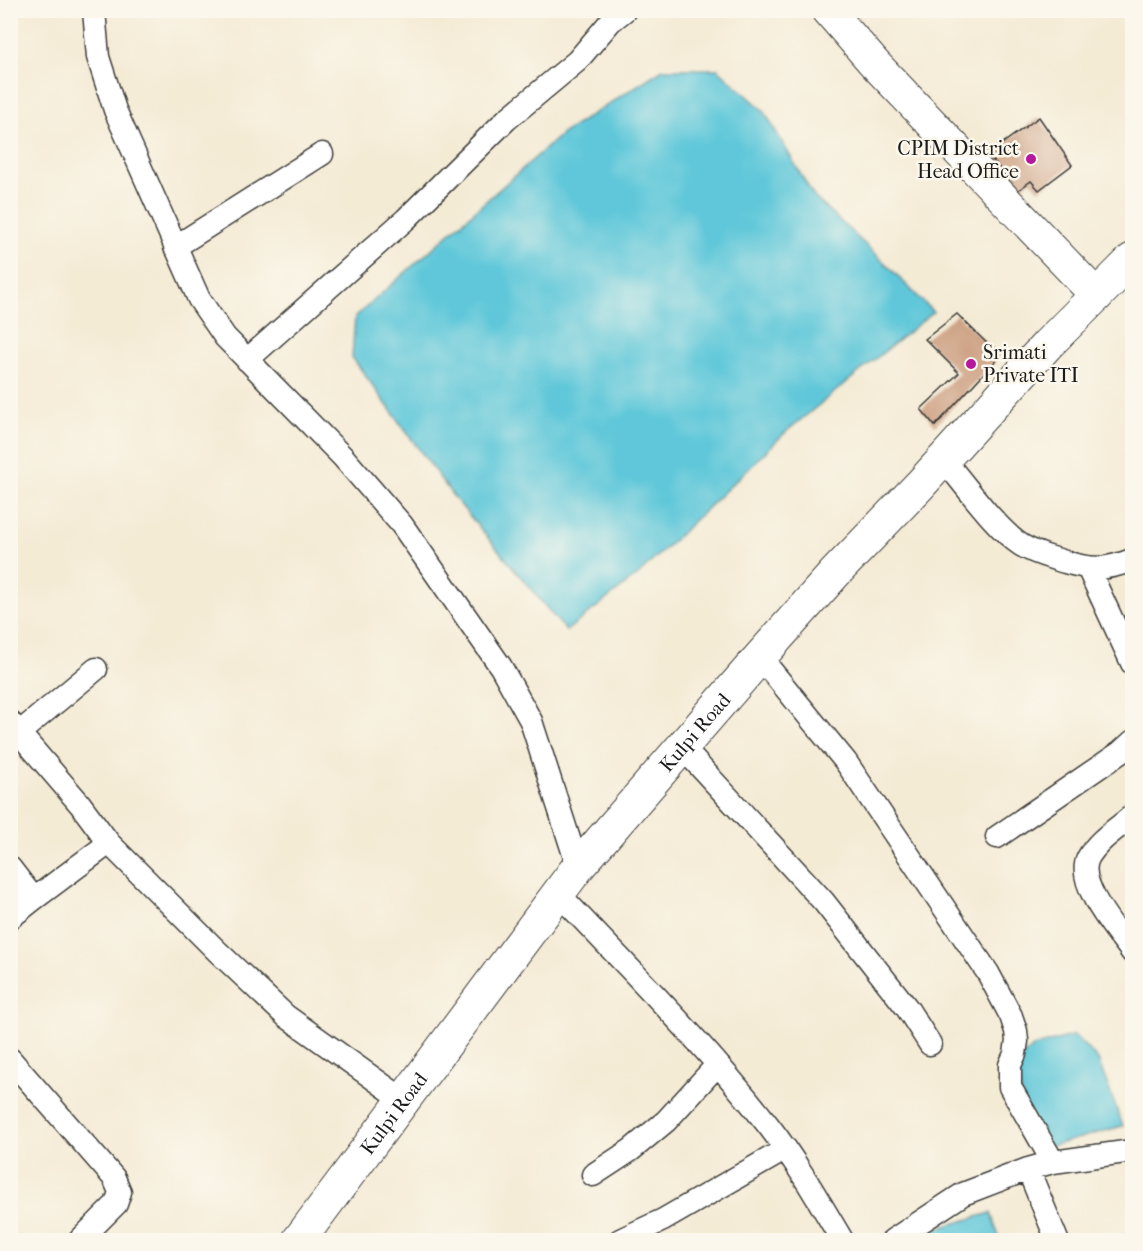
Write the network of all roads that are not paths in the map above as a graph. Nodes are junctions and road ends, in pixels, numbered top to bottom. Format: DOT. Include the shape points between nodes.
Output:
graph roads {
  1 [pos="94,10"];
  2 [pos="625,10"];
  3 [pos="828,10"];
  4 [pos="322,154"];
  5 [pos="175,247"];
  6 [pos="1132,260"];
  7 [pos="1097,296"];
  8 [pos="247,360"];
  9 [pos="943,459"];
  10 [pos="1132,560"];
  11 [pos="1088,568"];
  12 [pos="760,657"];
  13 [pos="1132,663"];
  14 [pos="96,669"];
  15 [pos="13,732"];
  16 [pos="1132,742"];
  17 [pos="682,747"];
  18 [pos="1132,816"];
  19 [pos="998,837"];
  20 [pos="109,843"];
  21 [pos="579,867"];
  22 [pos="10,868"];
  23 [pos="559,894"];
  24 [pos="34,899"];
  25 [pos="10,918"];
  26 [pos="1132,952"];
  27 [pos="930,1044"];
  28 [pos="10,1059"];
  29 [pos="717,1065"];
  30 [pos="405,1101"];
  31 [pos="786,1149"];
  32 [pos="1132,1151"];
  33 [pos="1053,1162"];
  34 [pos="1028,1168"];
  35 [pos="593,1174"];
  36 [pos="80,1240"];
  37 [pos="299,1240"];
  38 [pos="620,1240"];
  39 [pos="842,1240"];
  40 [pos="893,1240"];
  41 [pos="1057,1240"];
  1 -- 5 [label="street" via="98,57 115,110"];
  2 -- 8 [label="street" via="577,61 506,120 406,219"];
  3 -- 7 [label="main road"];
  4 -- 5 [label="street"];
  5 -- 8 [label="street" via="199,299 225,337"];
  6 -- 7 [label="main road, Kulpi Road"];
  7 -- 9 [label="main road, Kulpi Road"];
  8 -- 21 [label="street" via="343,457 402,525 501,667 531,721"];
  9 -- 11 [label="street" via="1021,545"];
  9 -- 12 [label="main road, Kulpi Road"];
  10 -- 11 [label="street" via="1113,567"];
  11 -- 13 [label="street"];
  12 -- 17 [label="main road, Kulpi Road"];
  12 -- 33 [label="street" via="846,762 988,973 1016,1030 1010,1087"];
  14 -- 15 [label="street"];
  15 -- 20 [label="street" via="80,804"];
  16 -- 19 [label="street"];
  17 -- 21 [label="main road, Kulpi Road"];
  17 -- 27 [label="street" via="824,902 907,1008"];
  18 -- 26 [label="street" via="1098,844 1087,860 1087,881 1096,900"];
  20 -- 24 [label="street"];
  20 -- 30 [label="street" via="286,1016"];
  21 -- 23 [label="main road, Kulpi Road"];
  22 -- 24 [label="street"];
  23 -- 29 [label="street"];
  23 -- 30 [label="main road, Kulpi Road"];
  24 -- 25 [label="street"];
  28 -- 36 [label="street" via="114,1178 120,1192 116,1204"];
  29 -- 31 [label="street"];
  29 -- 35 [label="street" via="666,1121"];
  30 -- 37 [label="main road, Kulpi Road"];
  31 -- 38 [label="street" via="663,1220"];
  31 -- 39 [label="street"];
  32 -- 33 [label="street"];
  33 -- 34 [label="street"];
  34 -- 40 [label="street" via="963,1194"];
  34 -- 41 [label="street"];
}
